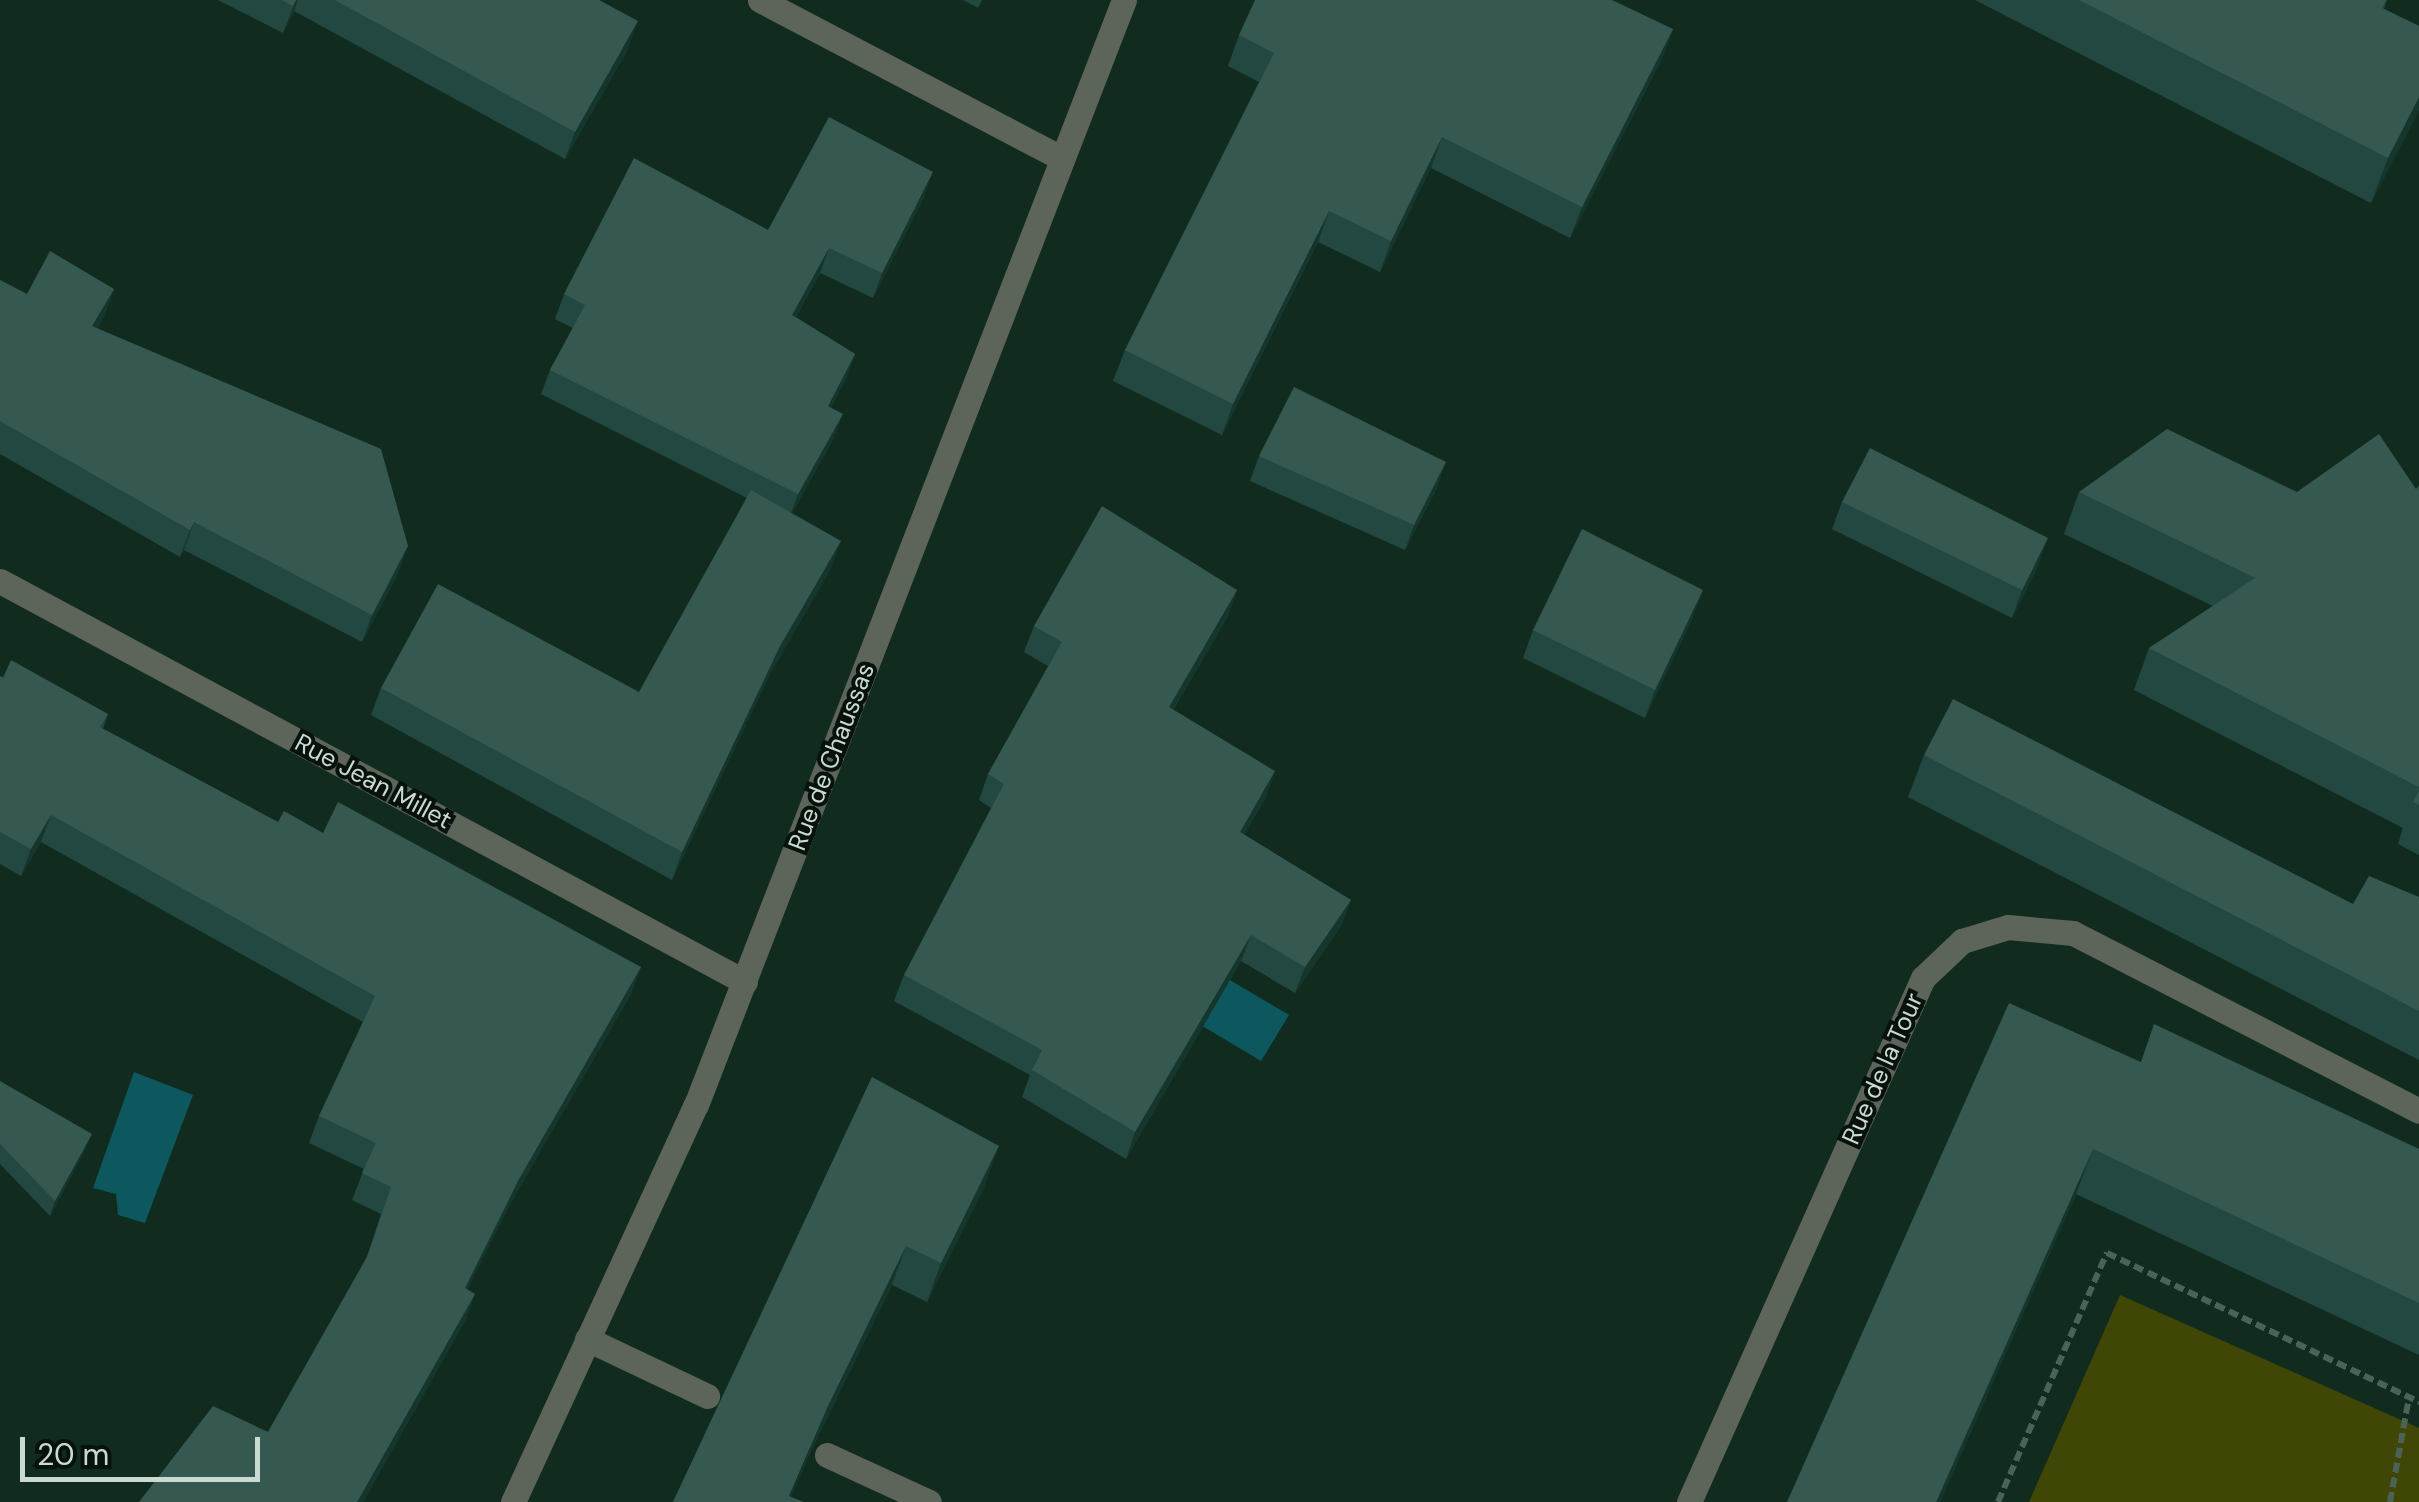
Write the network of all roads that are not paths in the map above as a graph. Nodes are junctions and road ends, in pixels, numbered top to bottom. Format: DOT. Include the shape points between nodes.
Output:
graph roads {
  1 [pos="760,0"];
  2 [pos="1124,0"];
  3 [pos="1061,158"];
  4 [pos="0,581"];
  5 [pos="745,982"];
  6 [pos="2419,1111"];
  7 [pos="587,1339"];
  8 [pos="707,1396"];
  9 [pos="827,1456"];
  10 [pos="878,1491"];
  11 [pos="513,1502"];
  12 [pos="929,1502"];
  13 [pos="1689,1502"];
  1 -- 3 [label="street"];
  2 -- 3 [label="street, Rue de Chaussas"];
  3 -- 5 [label="street, Rue de Chaussas"];
  4 -- 5 [label="street, Rue Jean Millet"];
  5 -- 7 [label="street, Rue de Chaussas"];
  6 -- 13 [label="street, Rue de la Tour" via="2073,934 2008,927 1962,941 1924,978"];
  7 -- 8 [label="street"];
  7 -- 11 [label="street, Rue de Chaussas"];
  9 -- 10 [label="street"];
  10 -- 12 [label="street"];
}
